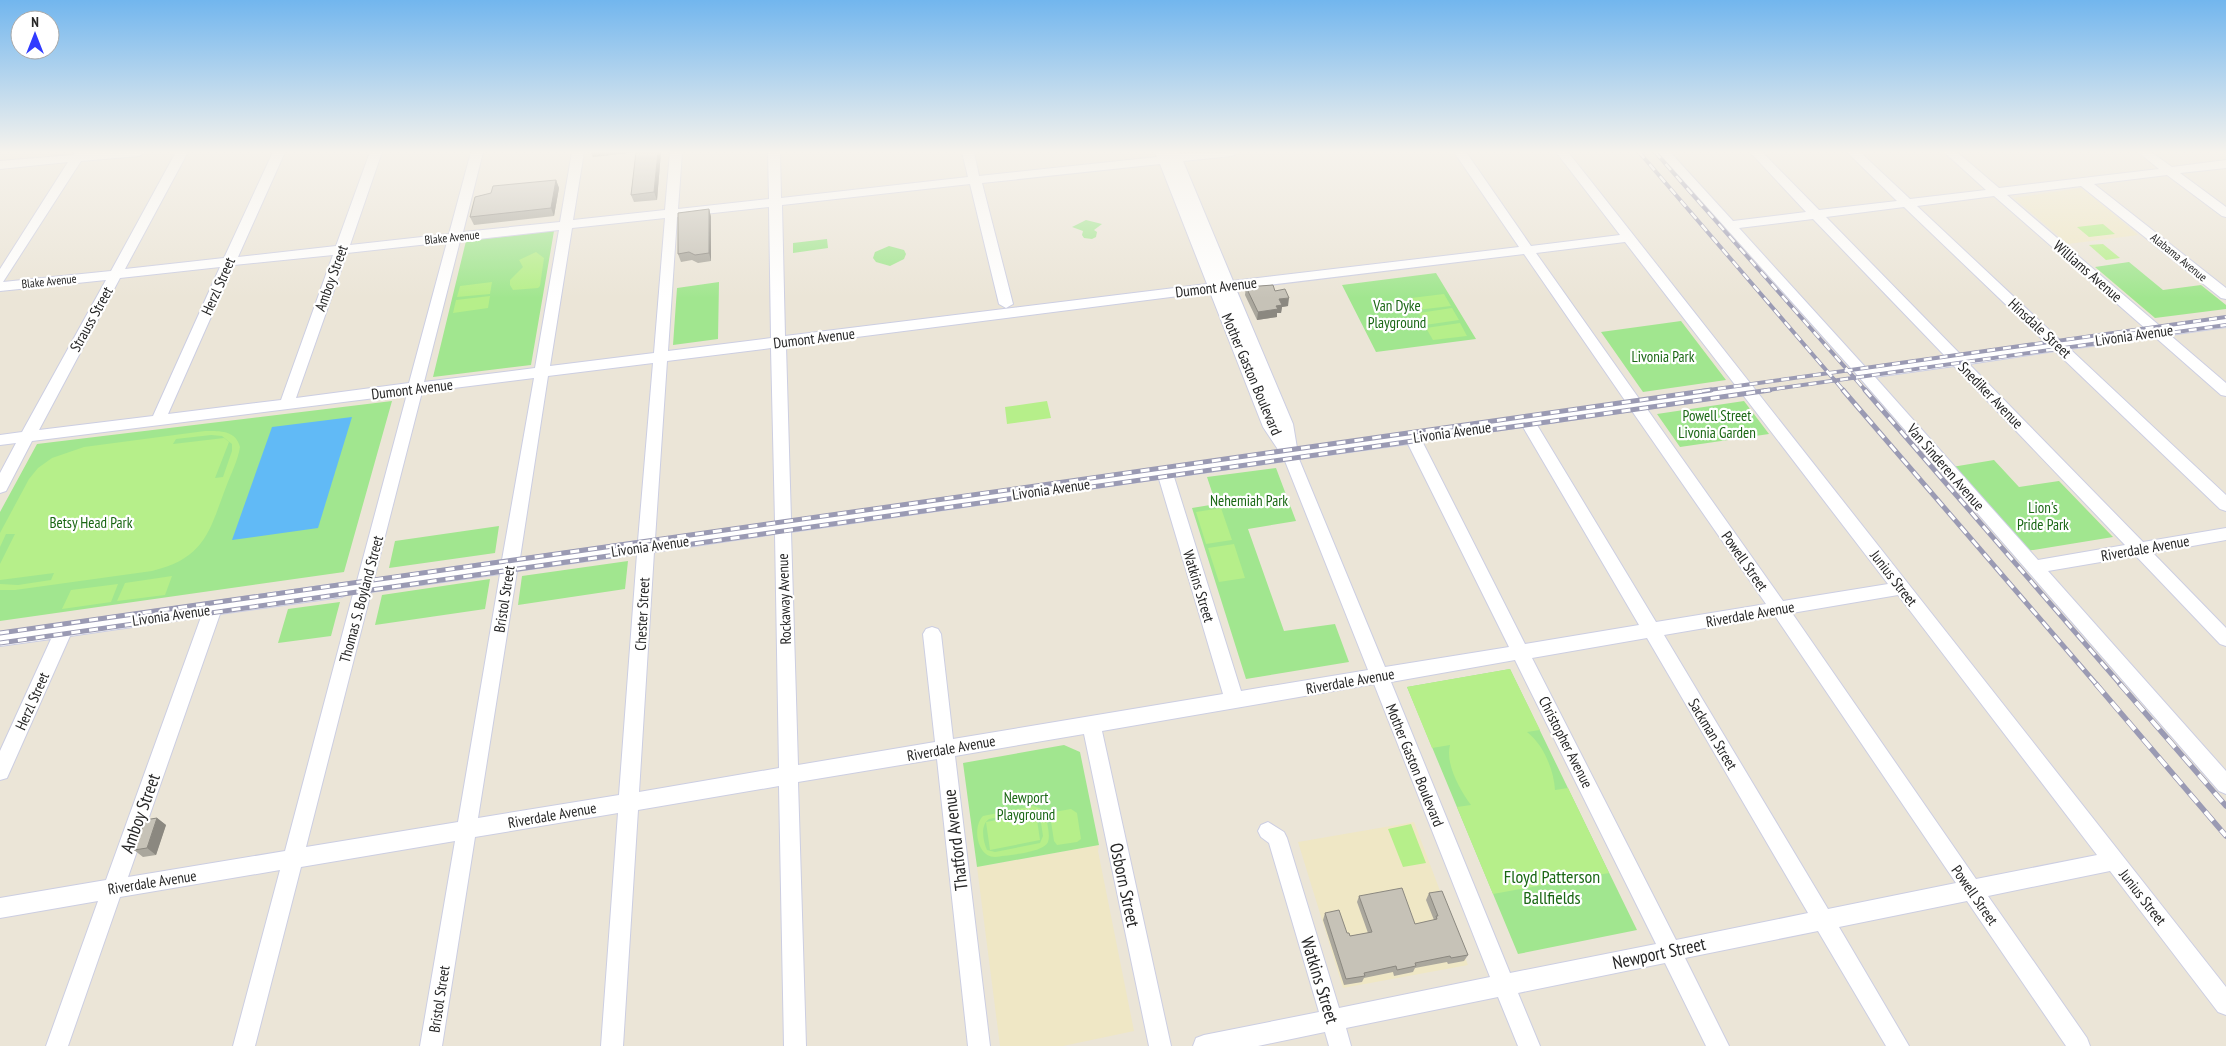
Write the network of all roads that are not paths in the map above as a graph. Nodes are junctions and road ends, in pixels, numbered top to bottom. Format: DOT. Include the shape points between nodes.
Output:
graph roads {
  1 [pos="50,201"];
  2 [pos="156,201"];
  3 [pos="257,201"];
  4 [pos="359,201"];
  5 [pos="464,201"];
  6 [pos="570,201"];
  7 [pos="673,201"];
  8 [pos="785,201"];
  9 [pos="980,201"];
  10 [pos="1187,201"];
  11 [pos="1493,201"];
  12 [pos="1600,201"];
  13 [pos="1708,201"];
  14 [pos="1803,201"];
  15 [pos="1906,201"];
  16 [pos="1925,201"];
  17 [pos="2006,201"];
  18 [pos="2108,201"];
  19 [pos="2209,201"];
  20 [pos="775,202"];
  21 [pos="1908,203"];
  22 [pos="672,213"];
  23 [pos="2226,213"];
  24 [pos="1816,214"];
  25 [pos="566,225"];
  26 [pos="1730,225"];
  27 [pos="454,237"];
  28 [pos="1629,238"];
  29 [pos="341,250"];
  30 [pos="1527,250"];
  31 [pos="230,262"];
  32 [pos="116,274"];
  33 [pos="0,279"];
  34 [pos="1221,286"];
  35 [pos="0,287"];
  36 [pos="2226,295"];
  37 [pos="1006,304"];
  38 [pos="2226,322"];
  39 [pos="2158,332"];
  40 [pos="779,343"];
  41 [pos="2059,346"];
  42 [pos="660,358"];
  43 [pos="1957,361"];
  44 [pos="542,373"];
  45 [pos="1864,374"];
  46 [pos="415,388"];
  47 [pos="1746,390"];
  48 [pos="2226,391"];
  49 [pos="286,404"];
  50 [pos="1638,406"];
  51 [pos="158,420"];
  52 [pos="1528,422"];
  53 [pos="27,437"];
  54 [pos="1413,438"];
  55 [pos="0,440"];
  56 [pos="1290,455"];
  57 [pos="1164,472"];
  58 [pos="0,487"];
  59 [pos="2226,505"];
  60 [pos="782,527"];
  61 [pos="2226,534"];
  62 [pos="646,547"];
  63 [pos="2139,549"];
  64 [pos="510,566"];
  65 [pos="2034,567"];
  66 [pos="354,588"];
  67 [pos="1902,588"];
  68 [pos="213,608"];
  69 [pos="1779,609"];
  70 [pos="64,630"];
  71 [pos="1652,631"];
  72 [pos="932,634"];
  73 [pos="0,639"];
  74 [pos="2226,639"];
  75 [pos="1521,653"];
  76 [pos="1379,677"];
  77 [pos="1234,700"];
  78 [pos="1091,724"];
  79 [pos="944,749"];
  80 [pos="0,772"];
  81 [pos="788,776"];
  82 [pos="2226,785"];
  83 [pos="629,802"];
  84 [pos="467,830"];
  85 [pos="1268,831"];
  86 [pos="293,859"];
  87 [pos="2114,861"];
  88 [pos="113,889"];
  89 [pos="1971,890"];
  90 [pos="0,908"];
  91 [pos="1824,920"];
  92 [pos="1670,951"];
  93 [pos="1504,985"];
  94 [pos="2226,1004"];
  95 [pos="1332,1020"];
  96 [pos="57,1046"];
  97 [pos="244,1046"];
  98 [pos="431,1046"];
  99 [pos="612,1046"];
  100 [pos="795,1046"];
  101 [pos="979,1046"];
  102 [pos="1160,1046"];
  103 [pos="1204,1046"];
  104 [pos="1340,1046"];
  105 [pos="1529,1046"];
  106 [pos="1718,1046"];
  107 [pos="1898,1046"];
  108 [pos="2079,1046"];
  1 -- 33 [label="street"];
  2 -- 32 [label="street, Strauss Street"];
  3 -- 31 [label="street, Herzl Street"];
  4 -- 29 [label="street, Amboy Street"];
  5 -- 27 [label="street, Thomas S. Boyland Street"];
  6 -- 25 [label="street, Bristol Street"];
  7 -- 22 [label="street, Chester Street"];
  8 -- 20 [label="street, Blake Avenue"];
  9 -- 37 [label="street"];
  10 -- 34 [label="street, Mother Gaston Boulevard"];
  11 -- 30 [label="street, Powell Street"];
  12 -- 28 [label="street, Junius Street"];
  13 -- 26 [label="street, Van Sinderen Avenue"];
  14 -- 24 [label="street, Snediker Avenue"];
  15 -- 21 [label="street, Hinsdale Street"];
  16 -- 21 [label="street"];
  17 -- 39 [label="street, Williams Avenue"];
  18 -- 36 [label="street, Alabama Avenue"];
  19 -- 23 [label="street"];
  20 -- 22 [label="street, Blake Avenue"];
  20 -- 40 [label="street, Rockaway Avenue"];
  21 -- 24 [label="street"];
  21 -- 41 [label="street, Hinsdale Street"];
  22 -- 25 [label="street, Blake Avenue"];
  22 -- 42 [label="street, Chester Street"];
  24 -- 26 [label="street"];
  24 -- 43 [label="street, Snediker Avenue"];
  25 -- 27 [label="street, Blake Avenue"];
  25 -- 44 [label="street, Bristol Street"];
  26 -- 45 [label="street, Van Sinderen Avenue"];
  27 -- 29 [label="street, Blake Avenue"];
  27 -- 46 [label="street, Thomas S. Boyland Street"];
  28 -- 30 [label="street, Dumont Avenue"];
  28 -- 47 [label="street, Junius Street"];
  29 -- 31 [label="street, Blake Avenue"];
  29 -- 49 [label="street, Amboy Street"];
  30 -- 34 [label="street, Dumont Avenue"];
  30 -- 50 [label="street, Powell Street"];
  31 -- 32 [label="street, Blake Avenue"];
  31 -- 51 [label="street, Herzl Street"];
  32 -- 35 [label="street, Blake Avenue"];
  32 -- 53 [label="street, Strauss Street"];
  34 -- 40 [label="street, Dumont Avenue"];
  34 -- 56 [label="street, Mother Gaston Boulevard" via="1285,424"];
  38 -- 39 [label="street, Livonia Avenue"];
  39 -- 41 [label="street, Livonia Avenue"];
  39 -- 48 [label="street, Williams Avenue"];
  40 -- 42 [label="street, Dumont Avenue"];
  40 -- 60 [label="street, Rockaway Avenue"];
  41 -- 43 [label="street, Livonia Avenue"];
  41 -- 59 [label="street, Hinsdale Street"];
  42 -- 44 [label="street, Dumont Avenue"];
  42 -- 62 [label="street, Chester Street"];
  43 -- 45 [label="street, Livonia Avenue"];
  43 -- 63 [label="street, Snediker Avenue"];
  44 -- 46 [label="street, Dumont Avenue"];
  44 -- 64 [label="street, Bristol Street"];
  45 -- 65 [label="street, Van Sinderen Avenue"];
  46 -- 49 [label="street, Dumont Avenue"];
  46 -- 66 [label="street, Thomas S. Boyland Street"];
  47 -- 50 [label="street, Livonia Avenue"];
  47 -- 67 [label="street, Junius Street"];
  49 -- 51 [label="street, Dumont Avenue"];
  50 -- 52 [label="street, Livonia Avenue"];
  50 -- 69 [label="street, Powell Street"];
  51 -- 53 [label="street, Dumont Avenue"];
  52 -- 54 [label="street, Livonia Avenue"];
  52 -- 71 [label="street, Sackman Street"];
  53 -- 55 [label="street, Dumont Avenue"];
  53 -- 58 [label="street, Strauss Street"];
  54 -- 56 [label="street, Livonia Avenue"];
  54 -- 75 [label="street, Christopher Avenue"];
  56 -- 57 [label="street, Livonia Avenue"];
  56 -- 76 [label="street, Mother Gaston Boulevard"];
  57 -- 60 [label="street, Livonia Avenue"];
  57 -- 77 [label="street, Watkins Street"];
  60 -- 62 [label="street, Livonia Avenue"];
  60 -- 81 [label="street, Rockaway Avenue"];
  61 -- 63 [label="street, Riverdale Avenue"];
  62 -- 64 [label="street, Livonia Avenue"];
  62 -- 83 [label="street, Chester Street"];
  63 -- 65 [label="street, Riverdale Avenue"];
  63 -- 74 [label="street, Snediker Avenue"];
  64 -- 66 [label="street, Livonia Avenue"];
  64 -- 84 [label="street, Bristol Street"];
  65 -- 82 [label="street, Van Sinderen Avenue"];
  66 -- 68 [label="street, Livonia Avenue"];
  66 -- 86 [label="street, Thomas S. Boyland Street"];
  67 -- 69 [label="street, Riverdale Avenue"];
  67 -- 87 [label="street, Junius Street"];
  68 -- 70 [label="street, Livonia Avenue"];
  68 -- 88 [label="street, Amboy Street"];
  69 -- 71 [label="street, Riverdale Avenue"];
  69 -- 89 [label="street, Powell Street"];
  70 -- 73 [label="street, Livonia Avenue"];
  70 -- 80 [label="street, Herzl Street"];
  71 -- 75 [label="street, Riverdale Avenue"];
  71 -- 91 [label="street, Sackman Street"];
  72 -- 79 [label="street, Thatford Avenue"];
  75 -- 76 [label="street, Riverdale Avenue"];
  75 -- 92 [label="street, Christopher Avenue"];
  76 -- 77 [label="street, Riverdale Avenue"];
  76 -- 93 [label="street, Mother Gaston Boulevard"];
  77 -- 78 [label="street, Riverdale Avenue"];
  78 -- 79 [label="street, Riverdale Avenue"];
  78 -- 102 [label="street, Osborn Street"];
  79 -- 81 [label="street, Riverdale Avenue"];
  79 -- 101 [label="street, Thatford Avenue"];
  81 -- 83 [label="street, Riverdale Avenue"];
  81 -- 100 [label="street, Rockaway Avenue"];
  83 -- 84 [label="street, Riverdale Avenue"];
  83 -- 99 [label="street, Chester Street"];
  84 -- 86 [label="street, Riverdale Avenue"];
  84 -- 98 [label="street, Bristol Street"];
  85 -- 95 [label="street, Watkins Street" via="1277,838"];
  86 -- 88 [label="street, Riverdale Avenue"];
  86 -- 97 [label="street, Thomas S. Boyland Street"];
  87 -- 89 [label="street, Newport Street"];
  87 -- 94 [label="street, Junius Street"];
  88 -- 90 [label="street, Riverdale Avenue"];
  88 -- 96 [label="street, Amboy Street"];
  89 -- 91 [label="street, Newport Street"];
  89 -- 108 [label="street, Powell Street"];
  91 -- 92 [label="street, Newport Street"];
  91 -- 107 [label="street, Sackman Street"];
  92 -- 93 [label="street, Newport Street"];
  92 -- 106 [label="street, Christopher Avenue"];
  93 -- 95 [label="street, Newport Street"];
  93 -- 105 [label="street, Mother Gaston Boulevard"];
  95 -- 103 [label="street, Newport Street"];
  95 -- 104 [label="street, Watkins Street"];
}
